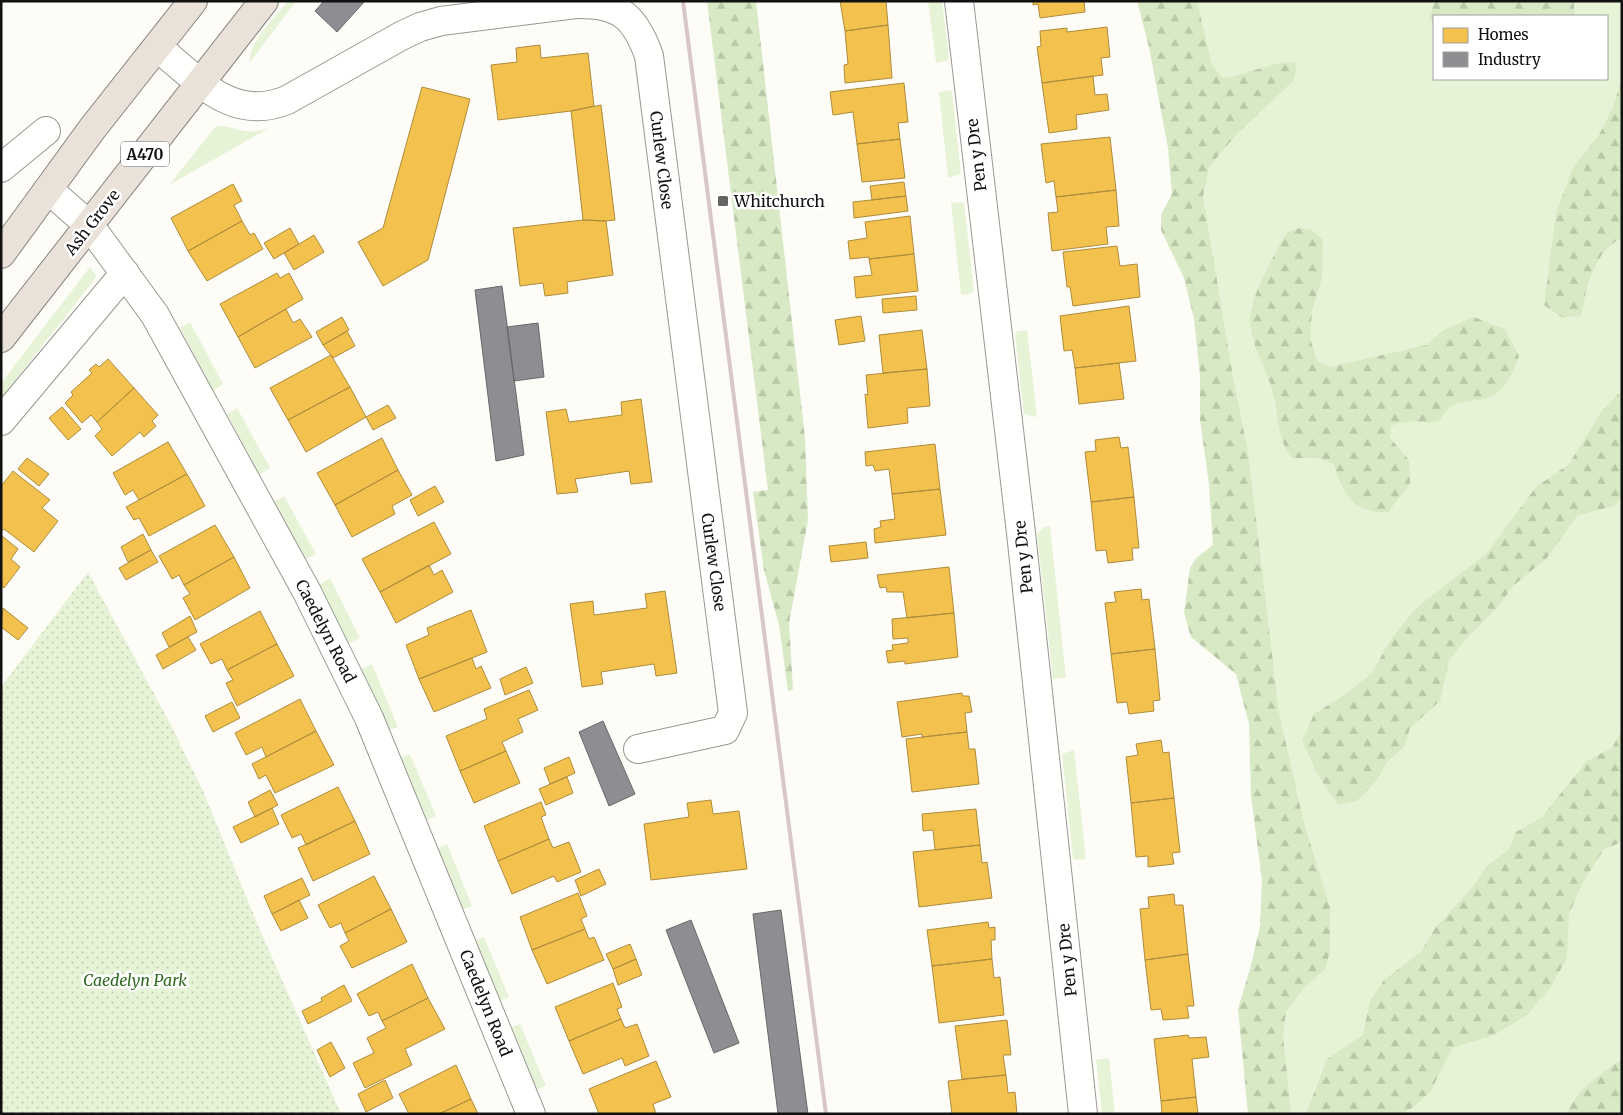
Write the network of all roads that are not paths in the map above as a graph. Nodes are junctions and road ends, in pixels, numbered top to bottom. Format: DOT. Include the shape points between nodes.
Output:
graph roads {
  1 [pos="194,1"];
  2 [pos="264,1"];
  3 [pos="959,1"];
  4 [pos="157,47"];
  5 [pos="200,82"];
  6 [pos="46,131"];
  7 [pos="1,168"];
  8 [pos="49,190"];
  9 [pos="90,226"];
  10 [pos="1,254"];
  11 [pos="124,273"];
  12 [pos="1,338"];
  13 [pos="1,421"];
  14 [pos="638,749"];
  15 [pos="531,1114"];
  16 [pos="1083,1114"];
  1 -- 4 [label="highway"];
  2 -- 5 [label="highway, A470"];
  3 -- 16 [label="street, Pen y Dre" via="1021,533"];
  4 -- 5 [label="street, Curlew Close"];
  4 -- 8 [label="highway"];
  5 -- 9 [label="highway, Ash Grove / A470"];
  5 -- 14 [label="street, Curlew Close" via="233,103 251,108 265,107 287,100 401,36 441,21 576,4 598,4 616,9 632,20 649,56 733,713 725,730"];
  6 -- 7 [label="street"];
  8 -- 9 [label="street, Caedelyn Road"];
  8 -- 10 [label="highway"];
  9 -- 11 [label="street, Caedelyn Road"];
  9 -- 12 [label="highway, Ash Grove / A470"];
  11 -- 13 [label="street"];
  11 -- 15 [label="street, Caedelyn Road" via="167,334 343,661 377,736"];
}
